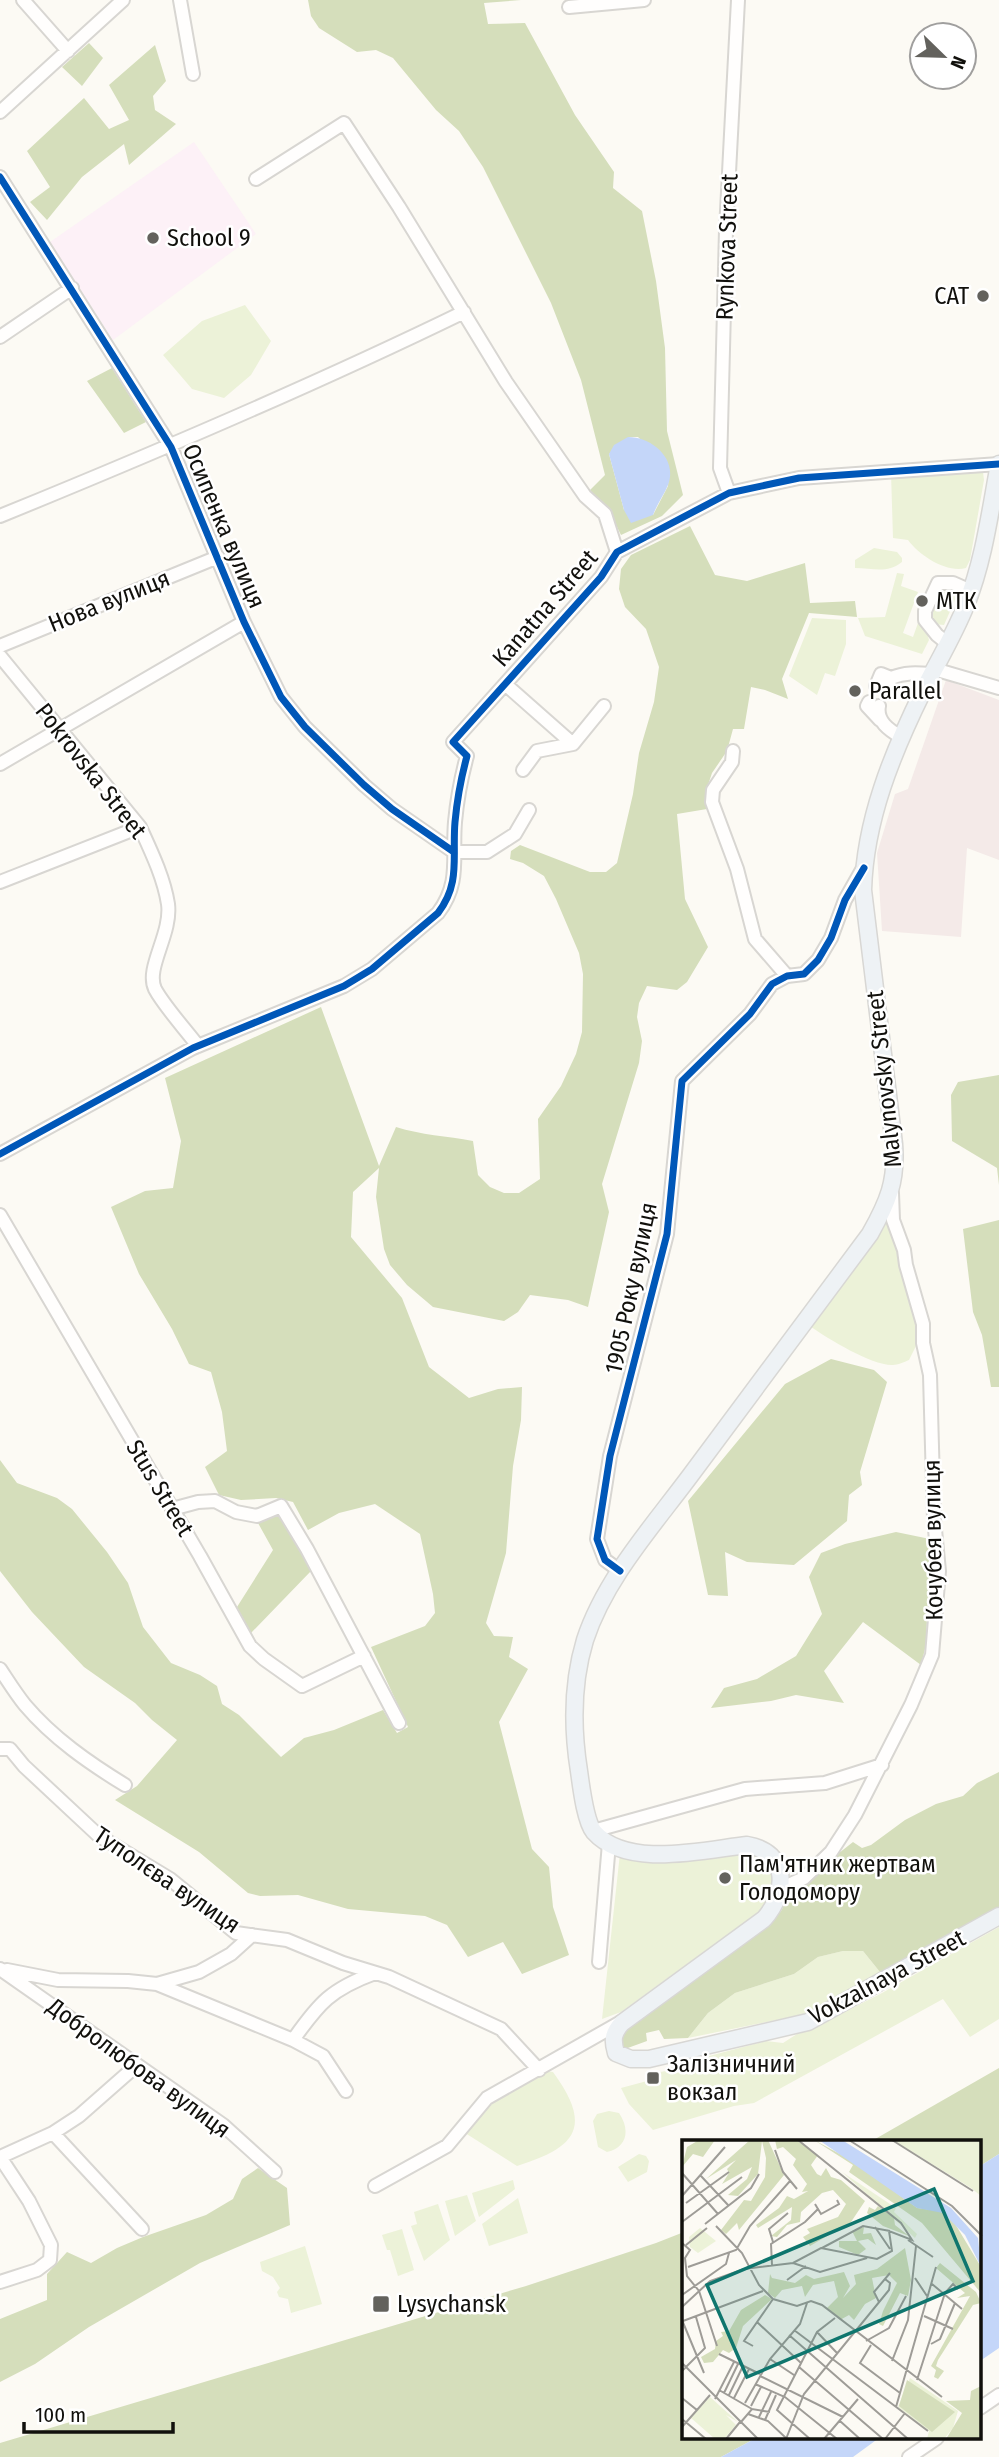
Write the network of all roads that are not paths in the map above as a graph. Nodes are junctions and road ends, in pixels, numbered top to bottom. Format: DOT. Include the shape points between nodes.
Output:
graph roads {
  1 [pos="23,0"];
  2 [pos="100,0"];
  3 [pos="122,0"];
  4 [pos="180,0"];
  5 [pos="644,0"];
  6 [pos="738,0"];
  7 [pos="569,7"];
  8 [pos="110,11"];
  9 [pos="68,51"];
  10 [pos="193,74"];
  11 [pos="0,112"];
  12 [pos="0,177"];
  13 [pos="256,179"];
  14 [pos="72,288"];
  15 [pos="464,312"];
  16 [pos="0,337"];
  17 [pos="171,447"];
  18 [pos="999,464"];
  19 [pos="729,493"];
  20 [pos="0,516"];
  21 [pos="617,552"];
  22 [pos="218,556"];
  23 [pos="971,591"];
  24 [pos="244,622"];
  25 [pos="947,643"];
  26 [pos="0,646"];
  27 [pos="0,656"];
  28 [pos="933,672"];
  29 [pos="505,684"];
  30 [pos="884,684"];
  31 [pos="999,688"];
  32 [pos="874,704"];
  33 [pos="604,706"];
  34 [pos="59,729"];
  35 [pos="901,737"];
  36 [pos="573,744"];
  37 [pos="733,751"];
  38 [pos="0,764"];
  39 [pos="523,770"];
  40 [pos="529,810"];
  41 [pos="140,827"];
  42 [pos="454,852"];
  43 [pos="863,868"];
  44 [pos="0,882"];
  45 [pos="787,976"];
  46 [pos="198,1046"];
  47 [pos="0,1154"];
  48 [pos="892,1189"];
  49 [pos="0,1214"];
  50 [pos="172,1509"];
  51 [pos="620,1571"];
  52 [pos="364,1656"];
  53 [pos="0,1669"];
  54 [pos="399,1723"];
  55 [pos="0,1749"];
  56 [pos="882,1765"];
  57 [pos="125,1785"];
  58 [pos="593,1831"];
  59 [pos="609,1843"];
  60 [pos="782,1888"];
  61 [pos="999,1916"];
  62 [pos="252,1935"];
  63 [pos="599,1962"];
  64 [pos="0,1968"];
  65 [pos="375,1973"];
  66 [pos="157,1984"];
  67 [pos="634,2014"];
  68 [pos="293,2040"];
  69 [pos="137,2066"];
  70 [pos="539,2070"];
  71 [pos="346,2091"];
  72 [pos="53,2133"];
  73 [pos="0,2157"];
  74 [pos="275,2172"];
  75 [pos="374,2186"];
  76 [pos="142,2229"];
  77 [pos="0,2282"];
  78 [pos="999,2395"];
  79 [pos="982,2407"];
  80 [pos="933,2440"];
  81 [pos="909,2457"];
  1 -- 9 [label="street"];
  2 -- 8 [label="street"];
  3 -- 8 [label="street"];
  4 -- 10 [label="street"];
  5 -- 7 [label="street"];
  6 -- 19 [label="street, Rynkova Street" via="720,468"];
  8 -- 9 [label="street"];
  9 -- 11 [label="street"];
  12 -- 14 [label="street, Осипенка вулиця"];
  13 -- 15 [label="street, Kanatna Street" via="344,123"];
  14 -- 16 [label="street"];
  14 -- 17 [label="street, Осипенка вулиця"];
  15 -- 17 [label="street"];
  15 -- 21 [label="street, Kanatna Street" via="585,496 605,514"];
  17 -- 20 [label="street"];
  17 -- 22 [label="street, Осипенка вулиця"];
  18 -- 19 [label="street, Kanatna Street" via="799,478"];
  18 -- 23 [label="main road, Malynovsky Street"];
  19 -- 21 [label="street, Kanatna Street"];
  21 -- 29 [label="street, Kanatna Street" via="601,577"];
  22 -- 24 [label="street, Осипенка вулиця"];
  22 -- 26 [label="street, Нова вулиця"];
  23 -- 25 [label="main road, Malynovsky Street"];
  23 -- 25 [label="street" via="945,581 938,583 925,611 925,620"];
  24 -- 34 [label="street"];
  24 -- 42 [label="street, Осипенка вулиця" via="281,697 305,727 392,809"];
  25 -- 28 [label="main road, Malynovsky Street"];
  27 -- 34 [label="street, Pokrovska Street"];
  28 -- 30 [label="street" via="914,673"];
  28 -- 31 [label="street"];
  28 -- 35 [label="main road, Malynovsky Street"];
  29 -- 36 [label="street"];
  29 -- 42 [label="street, Kanatna Street" via="453,743 467,756 459,785"];
  32 -- 35 [label="street" via="881,721"];
  33 -- 36 [label="street"];
  34 -- 38 [label="street"];
  34 -- 41 [label="street, Pokrovska Street"];
  35 -- 43 [label="main road, Malynovsky Street" via="875,808"];
  36 -- 39 [label="street" via="537,751"];
  37 -- 45 [label="street" via="732,762 713,790 712,802 737,869 755,939"];
  40 -- 42 [label="street" via="515,834 486,852"];
  41 -- 44 [label="street"];
  41 -- 46 [label="street, Pokrovska Street" via="168,905 165,939 152,970 155,988"];
  42 -- 46 [label="street" via="455,873 447,902 362,976"];
  43 -- 45 [label="street, 1905 Року вулиця" via="818,960 804,974"];
  43 -- 48 [label="main road, Malynovsky Street" via="894,1144"];
  45 -- 51 [label="street, 1905 Року вулиця" via="772,984 750,1014 682,1081 667,1234 610,1456 597,1539 605,1560"];
  46 -- 47 [label="street"];
  48 -- 51 [label="main road, Malynovsky Street" via="870,1234"];
  48 -- 56 [label="street, Кочубея вулиця" via="893,1220 923,1324 930,1375 939,1572 932,1655"];
  49 -- 50 [label="street, Stus Street"];
  50 -- 52 [label="street" via="215,1501 257,1516 281,1506"];
  50 -- 52 [label="street, Stus Street" via="250,1646 264,1660 302,1686"];
  51 -- 58 [label="main road, Malynovsky Street" via="586,1638 573,1700 577,1757"];
  52 -- 54 [label="street"];
  53 -- 57 [label="street" via="60,1740"];
  55 -- 62 [label="street, Туполєва вулиця" via="10,1749 99,1836 170,1879 236,1933"];
  56 -- 58 [label="street" via="825,1783 745,1789"];
  56 -- 60 [label="street, Кочубея вулиця" via="831,1852 804,1878"];
  58 -- 59 [label="main road"];
  59 -- 60 [label="main road" via="636,1853 670,1854 754,1846 775,1862"];
  59 -- 63 [label="street"];
  60 -- 67 [label="main road" via="764,1919"];
  61 -- 67 [label="main road, Vokzalnaya Street" via="808,2022 649,2059 631,2059 616,2053 612,2040 615,2031"];
  62 -- 65 [label="street, Туполєва вулиця" via="287,1940"];
  62 -- 66 [label="street" via="231,1954 199,1972"];
  64 -- 66 [label="street" via="58,1980"];
  64 -- 69 [label="street, Добролюбова вулиця"];
  65 -- 68 [label="street" via="329,1995"];
  65 -- 70 [label="street, Туполєва вулиця" via="501,2029"];
  66 -- 68 [label="street"];
  67 -- 70 [label="street"];
  68 -- 71 [label="street" via="323,2056"];
  69 -- 72 [label="street" via="100,2100"];
  69 -- 74 [label="street, Добролюбова вулиця" via="223,2125"];
  70 -- 75 [label="street" via="487,2098 446,2146"];
  72 -- 73 [label="street"];
  72 -- 76 [label="street"];
  73 -- 77 [label="street" via="51,2245 50,2260 37,2270"];
  78 -- 79 [label="street"];
  80 -- 81 [label="street"];
}
